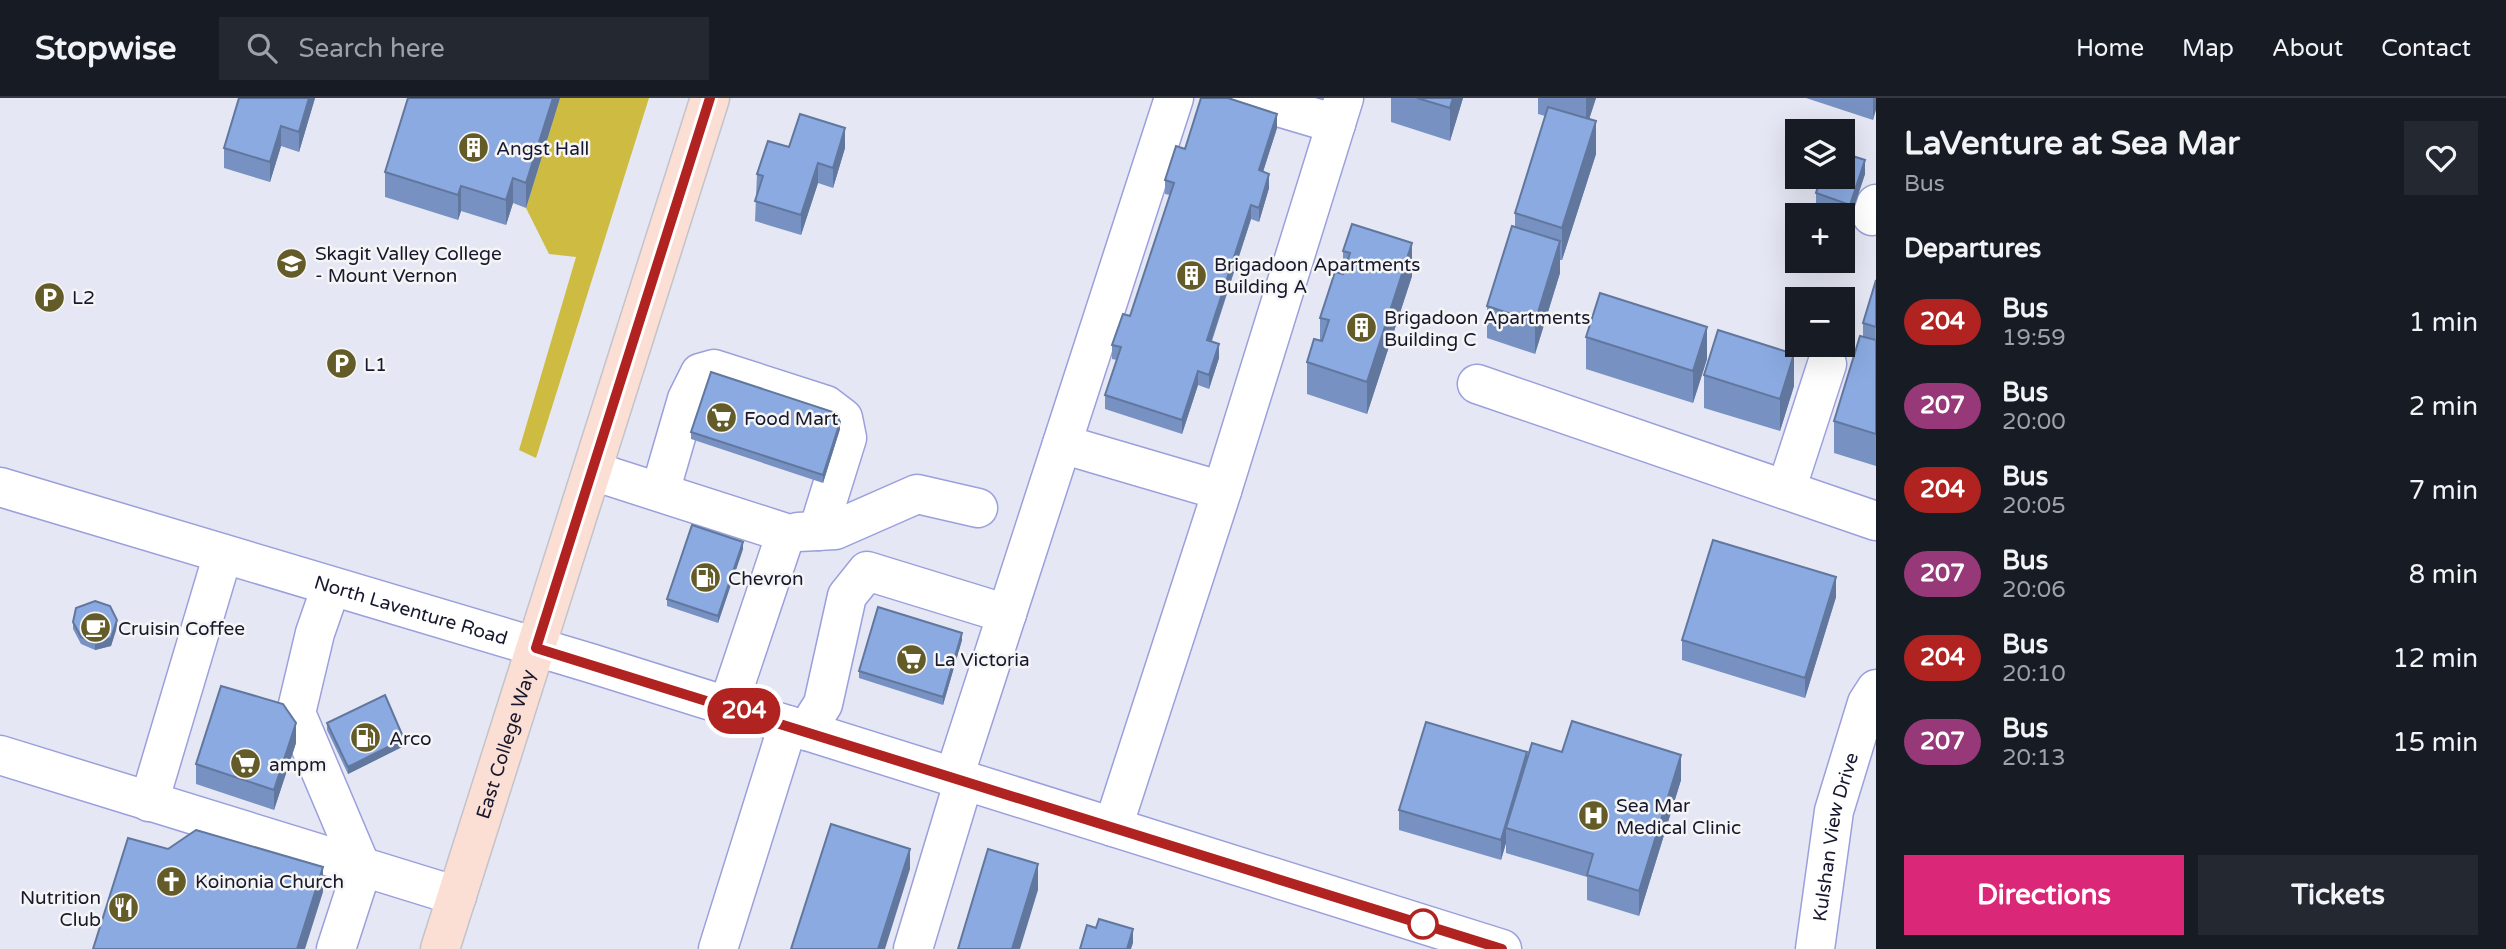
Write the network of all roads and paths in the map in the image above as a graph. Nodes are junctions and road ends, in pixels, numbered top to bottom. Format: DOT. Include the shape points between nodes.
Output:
graph roads {
  1 [pos="710,98"];
  2 [pos="1174,98"];
  3 [pos="1248,98"];
  4 [pos="1340,111"];
  5 [pos="1827,364"];
  6 [pos="1477,384"];
  7 [pos="1062,444"];
  8 [pos="593,471"];
  9 [pos="1786,490"];
  10 [pos="1222,491"];
  11 [pos="660,492"];
  12 [pos="3,498"];
  13 [pos="978,508"];
  14 [pos="1876,521"];
  15 [pos="802,532"];
  16 [pos="223,554"];
  17 [pos="331,587"];
  18 [pos="1007,614"];
  19 [pos="536,648"];
  20 [pos="1876,690"];
  21 [pos="728,706"];
  22 [pos="797,728"];
  23 [pos="0,755"];
  24 [pos="959,779"];
  25 [pos="149,802"];
  26 [pos="1113,827"];
  27 [pos="362,869"];
  28 [pos="457,897"];
  29 [pos="1447,941"];
  30 [pos="336,949"];
  31 [pos="440,949"];
  32 [pos="719,949"];
  33 [pos="913,949"];
  34 [pos="1502,949"];
  35 [pos="1815,949"];
  1 -- 8 [label="main road, East College Way"];
  2 -- 7 [label="street"];
  3 -- 4 [label="street"];
  4 -- 10 [label="street"];
  5 -- 9 [label="street"];
  6 -- 9 [label="street"];
  7 -- 10 [label="street"];
  7 -- 18 [label="street"];
  8 -- 11 [label="street"];
  8 -- 19 [label="main road, East College Way"];
  9 -- 14 [label="street"];
  10 -- 26 [label="street"];
  11 -- 15 [label="street"];
  11 -- 15 [label="street" via="690,391 700,373 714,369 826,405 843,418 847,438"];
  12 -- 16 [label="street, North Laventure Road"];
  13 -- 15 [label="street" via="917,494 835,530"];
  15 -- 21 [label="street"];
  16 -- 17 [label="street, North Laventure Road"];
  16 -- 25 [label="street"];
  17 -- 19 [label="street, North Laventure Road"];
  17 -- 27 [label="street" via="296,713"];
  18 -- 22 [label="street" via="867,571 847,596 823,704"];
  18 -- 24 [label="street"];
  19 -- 21 [label="street, North Laventure Road"];
  19 -- 28 [label="main road, East College Way"];
  20 -- 35 [label="street, Kulshan View Drive" via="1867,703 1834,811"];
  21 -- 22 [label="street, North Laventure Road"];
  22 -- 24 [label="street, North Laventure Road"];
  22 -- 32 [label="street"];
  23 -- 25 [label="street"];
  24 -- 26 [label="street, North Laventure Road"];
  24 -- 33 [label="street"];
  25 -- 27 [label="street"];
  26 -- 29 [label="street, North Laventure Road"];
  27 -- 28 [label="street"];
  27 -- 30 [label="street"];
  28 -- 31 [label="main road, East College Way"];
  29 -- 34 [label="street, North Laventure Road"];
}
